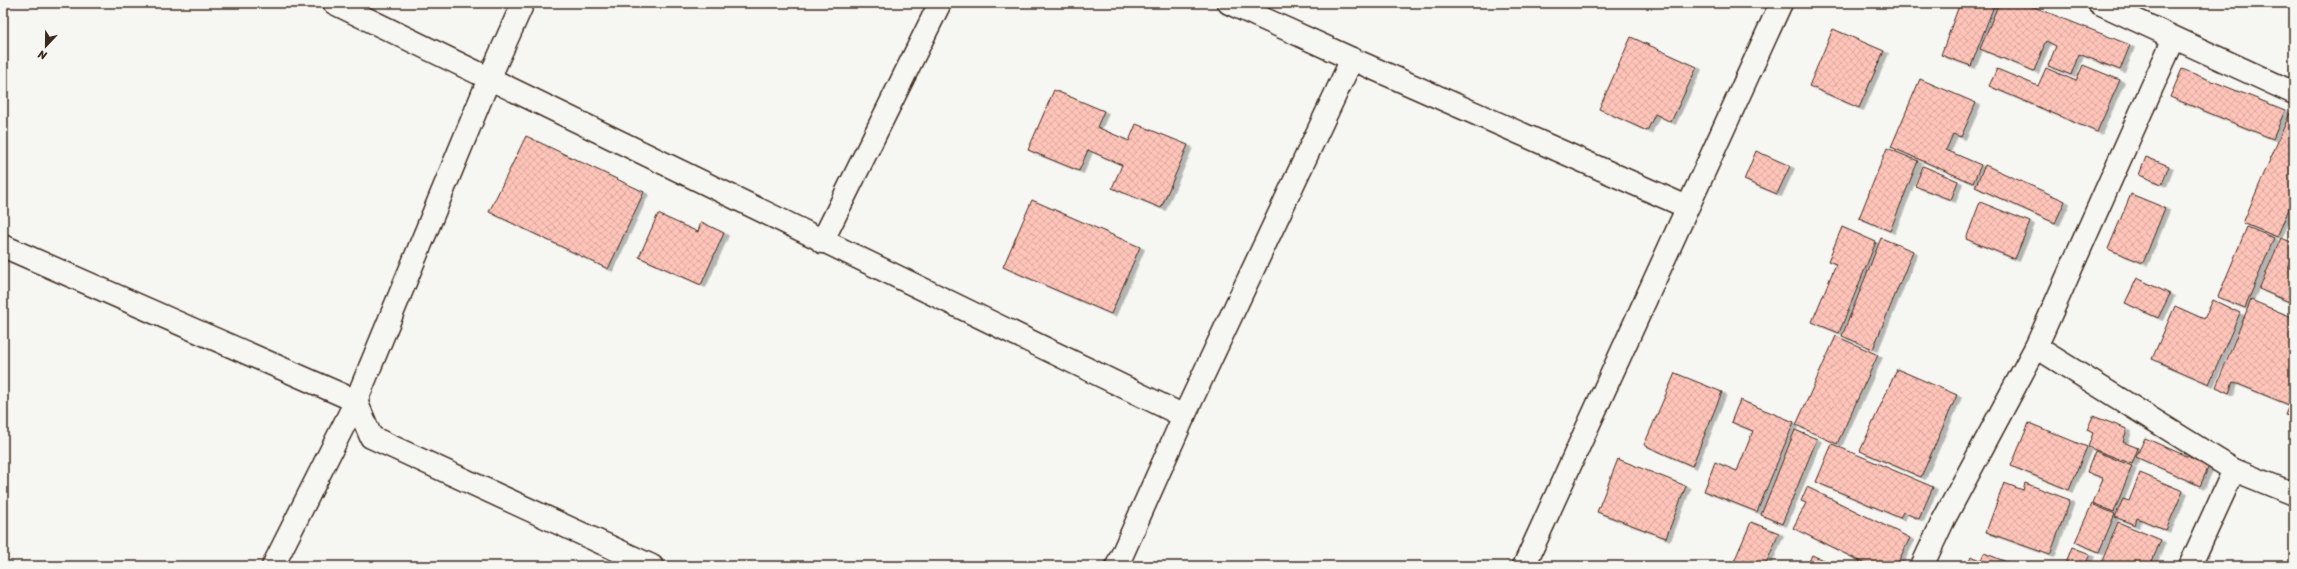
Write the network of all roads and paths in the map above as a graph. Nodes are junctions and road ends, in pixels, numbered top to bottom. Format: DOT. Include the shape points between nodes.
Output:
graph roads {
  1 [pos="334,3"];
  2 [pos="523,3"];
  3 [pos="940,3"];
  4 [pos="1230,3"];
  5 [pos="1781,3"];
  6 [pos="2099,3"];
  7 [pos="2174,38"];
  8 [pos="1352,59"];
  9 [pos="489,79"];
  10 [pos="2294,93"];
  11 [pos="1687,207"];
  12 [pos="822,242"];
  13 [pos="3,246"];
  14 [pos="2036,347"];
  15 [pos="356,401"];
  16 [pos="1184,416"];
  17 [pos="2234,470"];
  18 [pos="2294,494"];
  19 [pos="273,566"];
  20 [pos="652,566"];
  21 [pos="1117,566"];
  22 [pos="1524,566"];
  23 [pos="1922,566"];
  24 [pos="2190,566"];
  1 -- 9 [label="street"];
  2 -- 9 [label="street"];
  3 -- 12 [label="street"];
  4 -- 8 [label="street"];
  5 -- 11 [label="street"];
  6 -- 7 [label="street"];
  7 -- 10 [label="street"];
  7 -- 14 [label="street"];
  8 -- 11 [label="street"];
  8 -- 16 [label="street"];
  9 -- 12 [label="street"];
  9 -- 15 [label="street"];
  11 -- 22 [label="street"];
  12 -- 16 [label="street"];
  13 -- 15 [label="street"];
  14 -- 17 [label="street"];
  14 -- 23 [label="street" via="1943,521"];
  15 -- 19 [label="street"];
  15 -- 20 [label="street" via="371,437"];
  16 -- 21 [label="street"];
  17 -- 18 [label="street"];
  17 -- 24 [label="street"];
}
